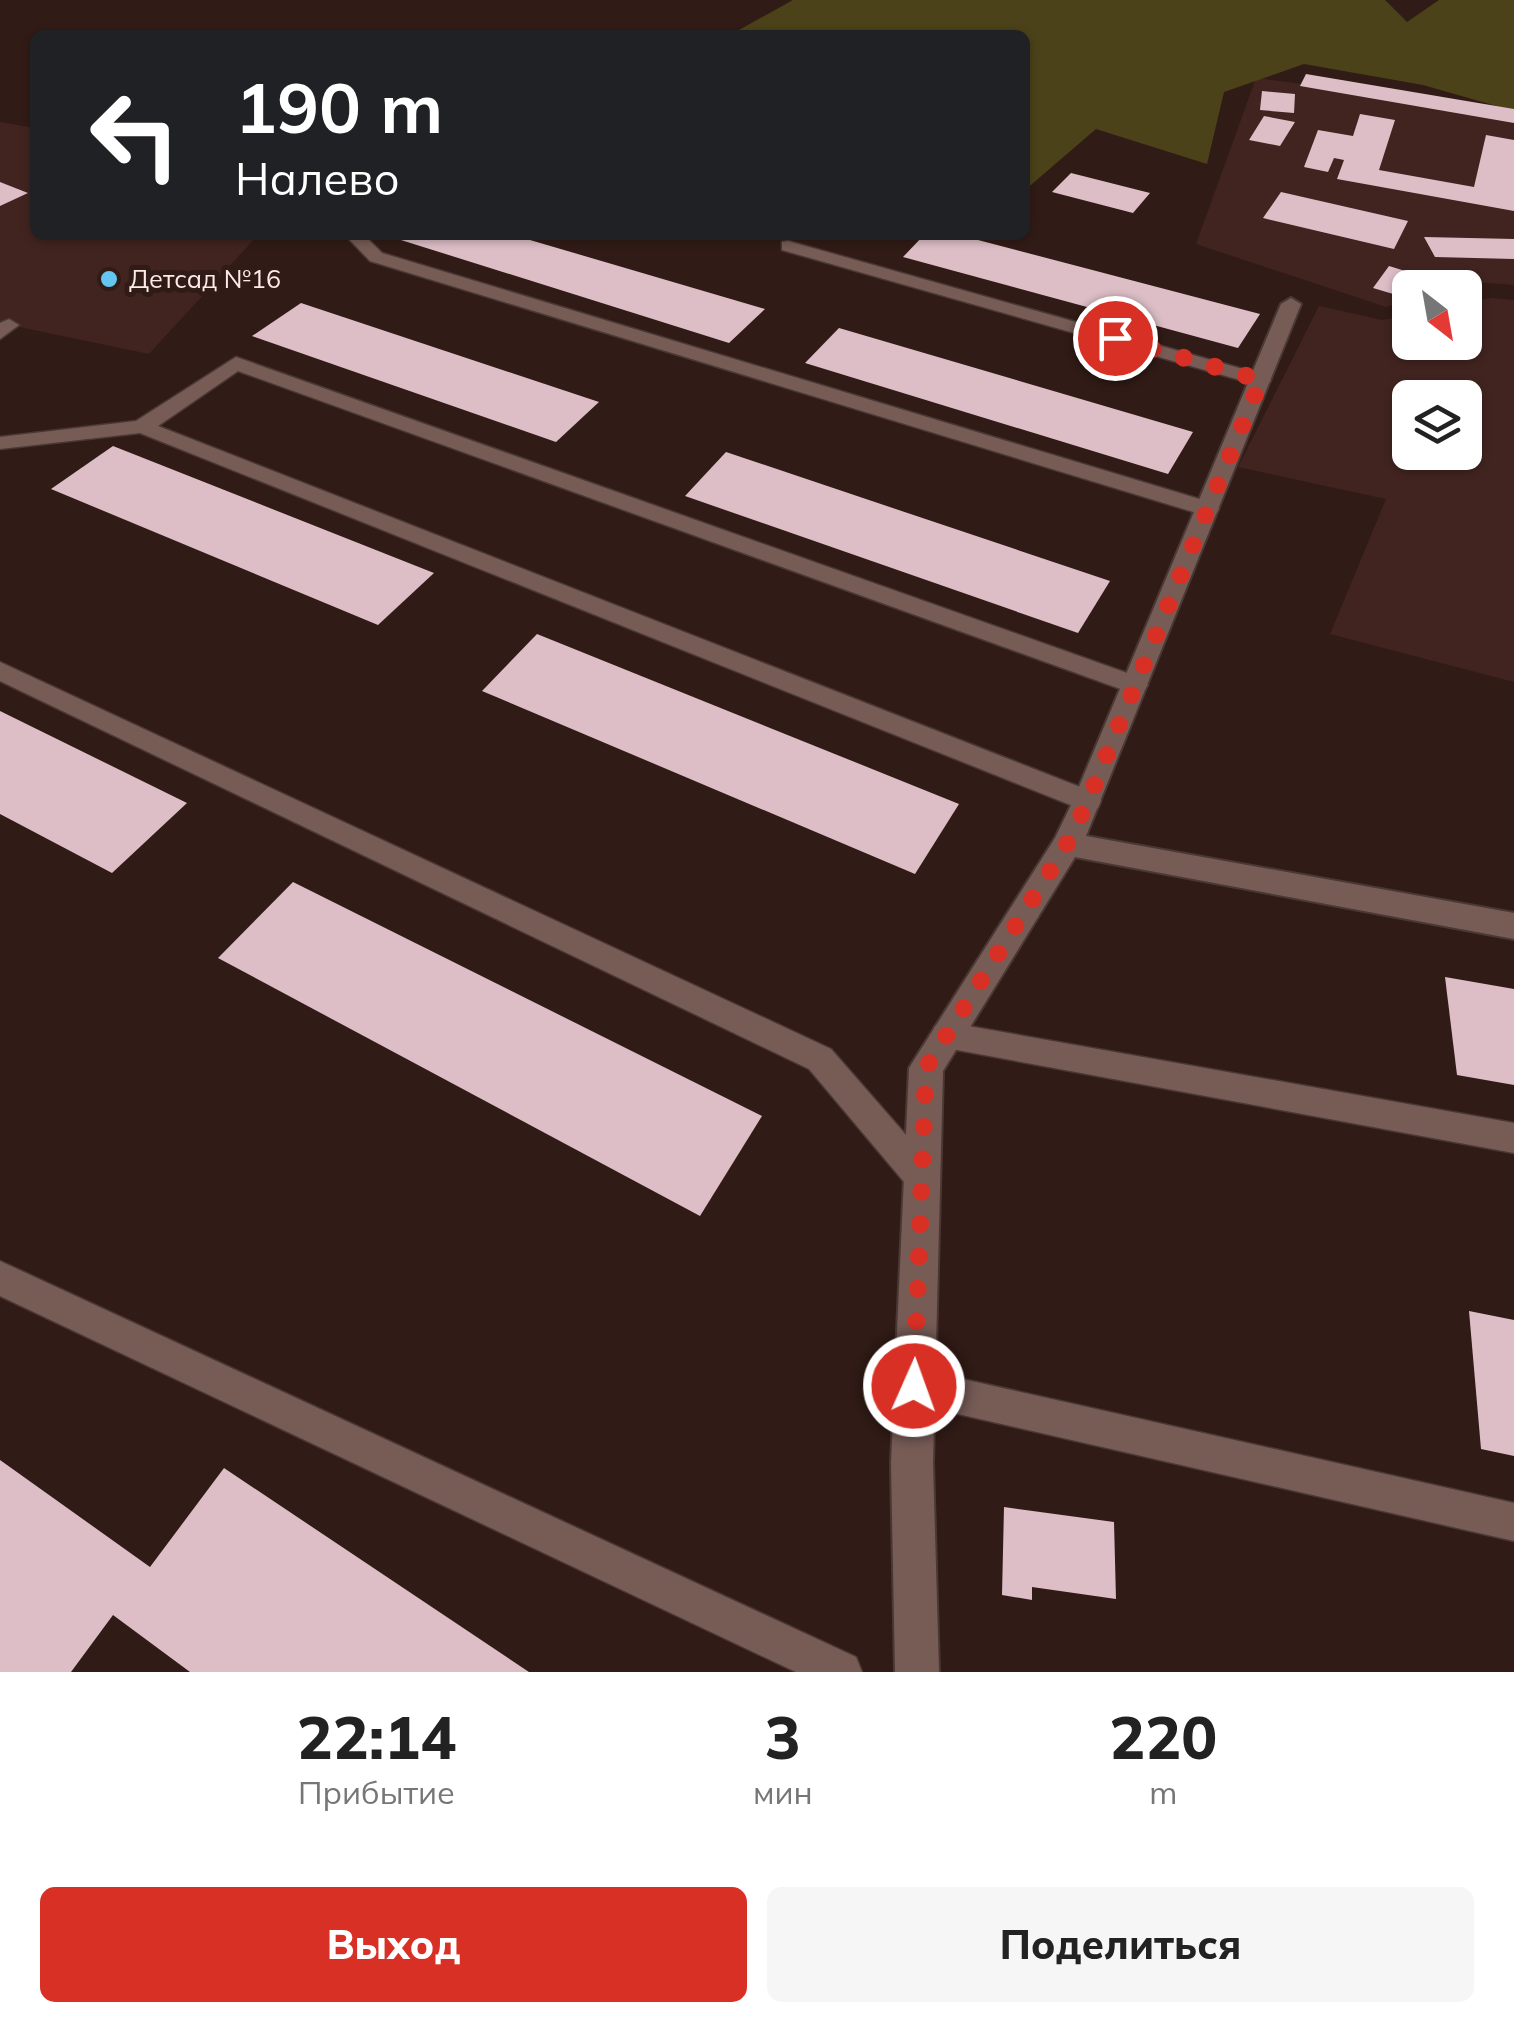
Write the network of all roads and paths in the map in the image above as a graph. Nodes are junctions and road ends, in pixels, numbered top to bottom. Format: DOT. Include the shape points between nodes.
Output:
graph roads {
  1 [pos="359,240"];
  2 [pos="788,246"];
  3 [pos="1292,304"];
  4 [pos="1261,380"];
  5 [pos="142,427"];
  6 [pos="0,443"];
  7 [pos="1208,509"];
  8 [pos="0,671"];
  9 [pos="1136,685"];
  10 [pos="1088,801"];
  11 [pos="1067,844"];
  12 [pos="1514,926"];
  13 [pos="946,1035"];
  14 [pos="1514,1138"];
  15 [pos="922,1178"];
  16 [pos="0,1278"];
  17 [pos="914,1386"];
  18 [pos="1514,1522"];
  19 [pos="841,1672"];
  20 [pos="916,1672"];
  1 -- 7 [label="lane" via="376,257"];
  2 -- 4 [label="lane"];
  3 -- 4 [label="street"];
  4 -- 7 [label="street"];
  5 -- 6 [label="lane"];
  5 -- 9 [label="lane" via="236,363"];
  5 -- 10 [label="lane"];
  7 -- 9 [label="street"];
  8 -- 15 [label="lane" via="820,1059"];
  9 -- 10 [label="street"];
  10 -- 11 [label="street"];
  11 -- 12 [label="street"];
  11 -- 13 [label="street"];
  13 -- 14 [label="lane"];
  13 -- 15 [label="street" via="926,1068"];
  15 -- 17 [label="street"];
  16 -- 19 [label="lane"];
  17 -- 18 [label="lane"];
  17 -- 20 [label="street"];
}
